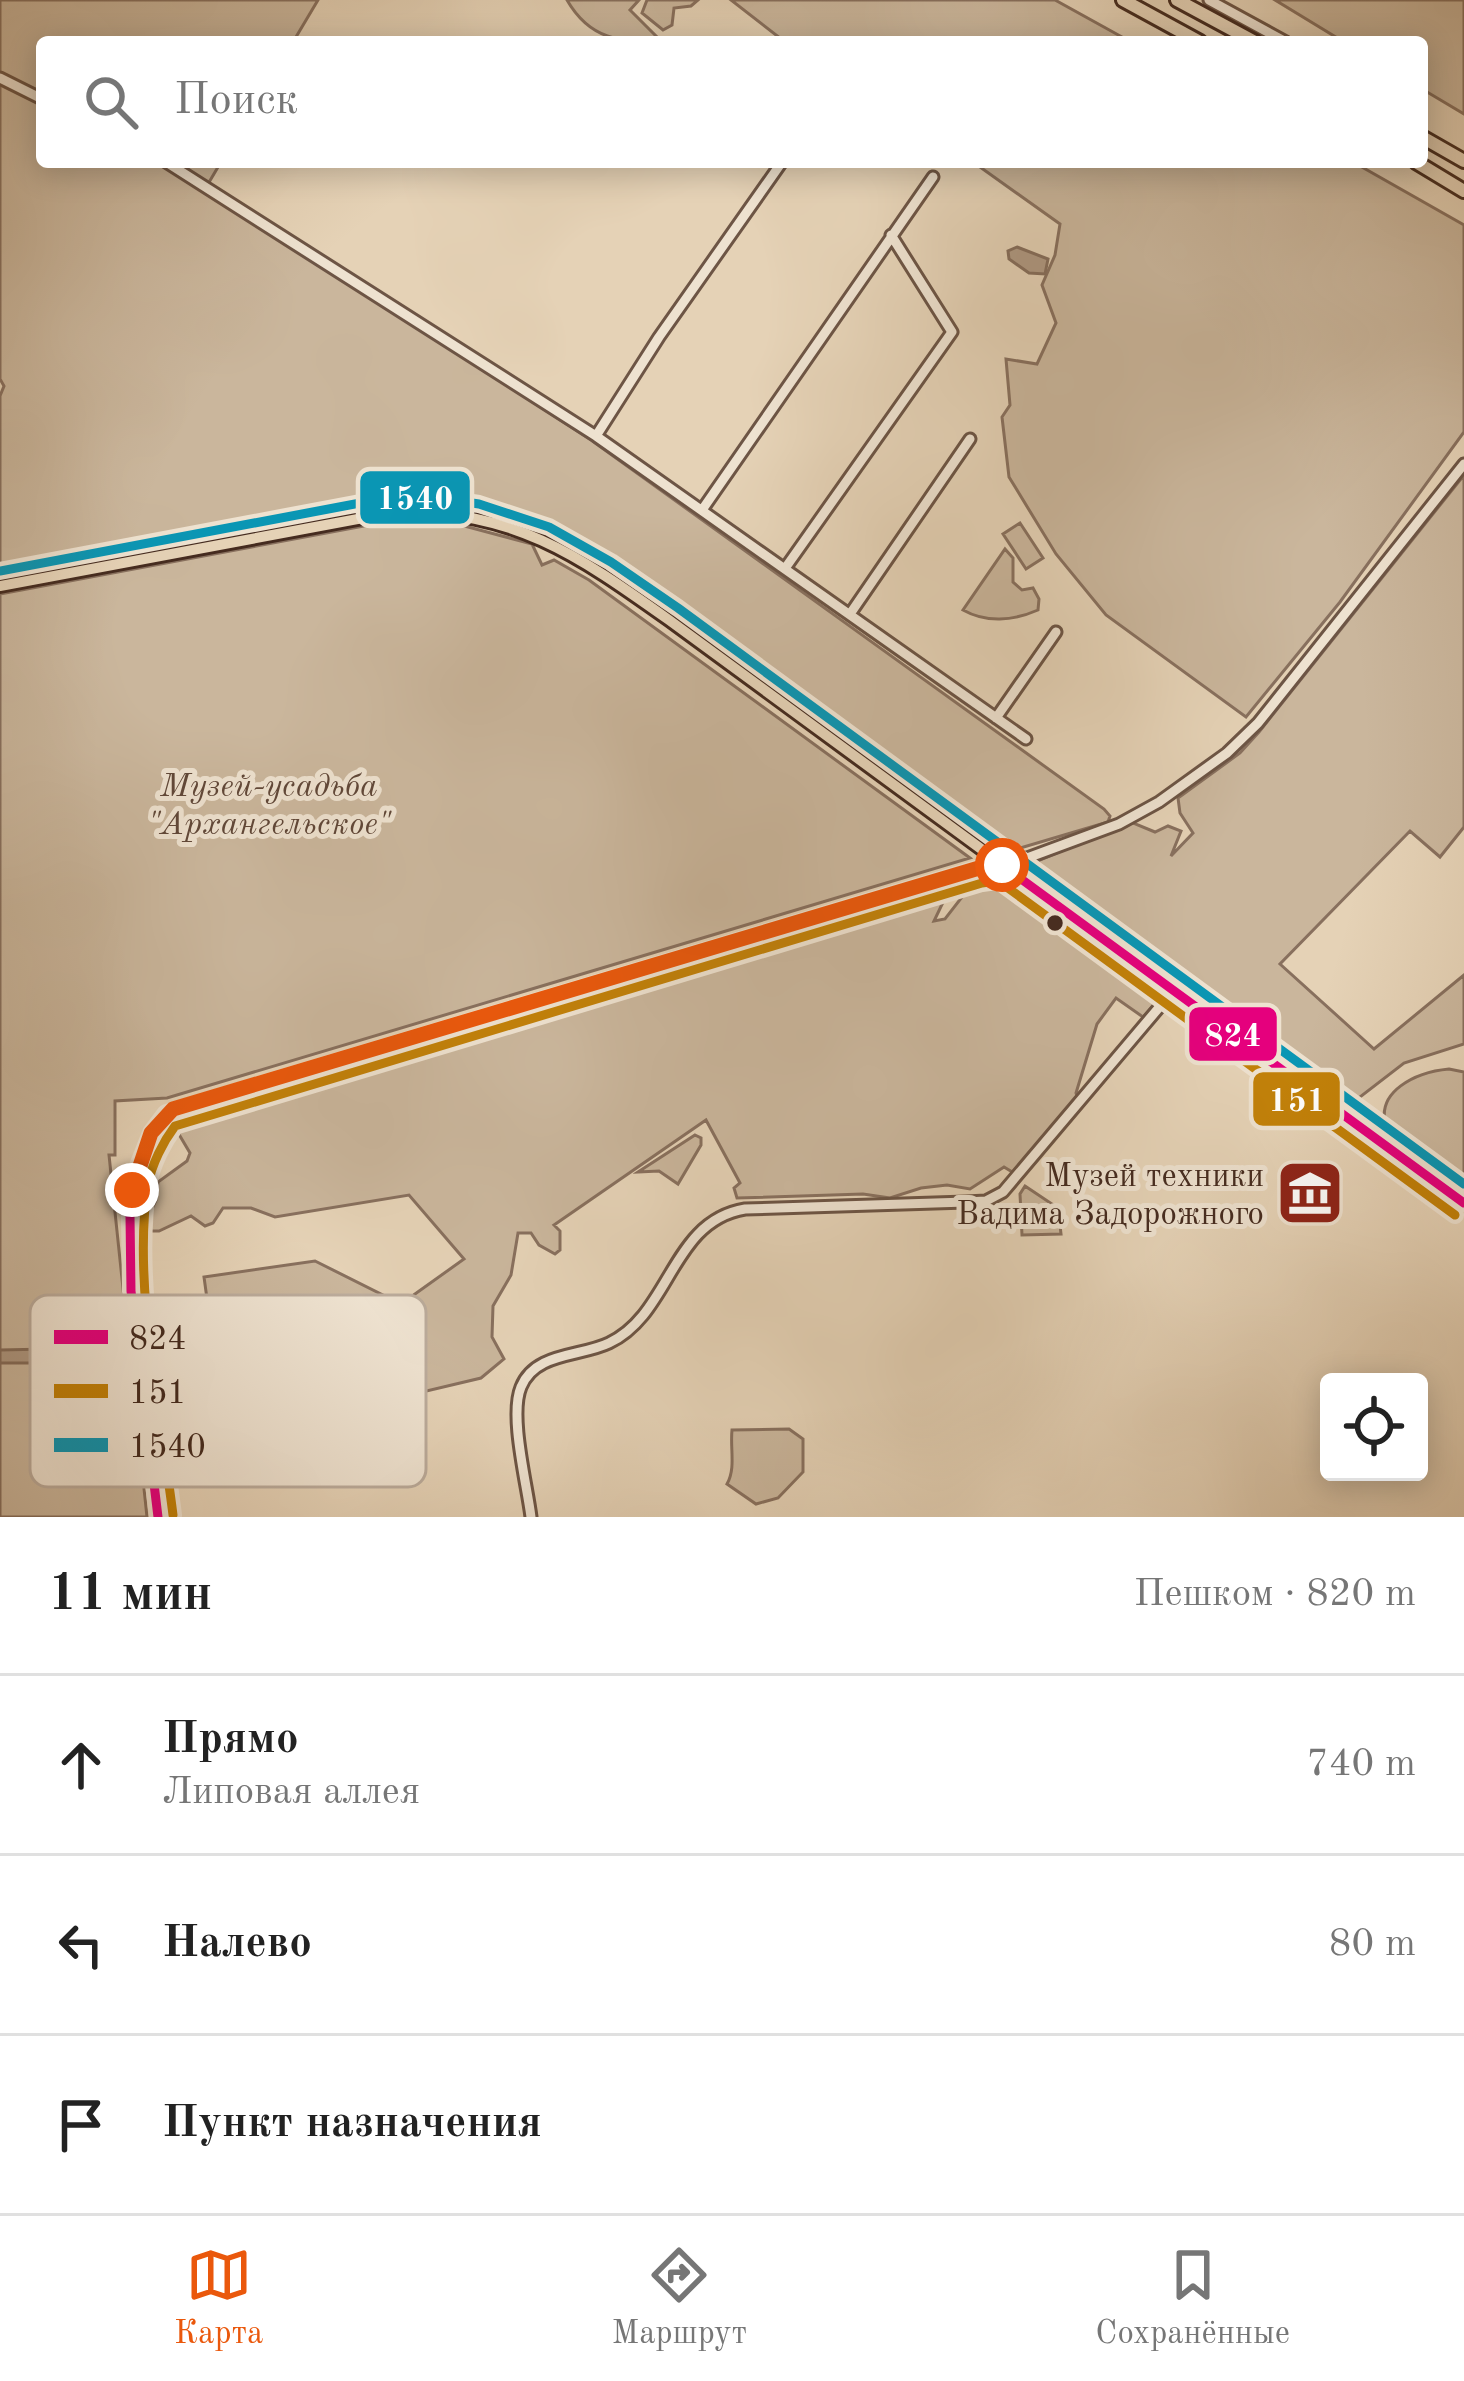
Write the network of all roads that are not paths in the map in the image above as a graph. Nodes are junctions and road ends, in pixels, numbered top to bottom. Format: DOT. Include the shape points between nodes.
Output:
graph roads {
  1 [pos="1123,0"];
  2 [pos="1178,0"];
  3 [pos="1209,0"];
  4 [pos="1189,36"];
  5 [pos="1244,36"];
  6 [pos="1275,36"];
  7 [pos="0,78"];
  8 [pos="36,97"];
  9 [pos="1428,139"];
  10 [pos="1464,161"];
  11 [pos="175,168"];
  12 [pos="778,168"];
  13 [pos="1426,168"];
  14 [pos="933,177"];
  15 [pos="1464,191"];
  16 [pos="891,235"];
  17 [pos="596,436"];
  18 [pos="970,439"];
  19 [pos="1464,464"];
  20 [pos="702,510"];
  21 [pos="786,567"];
  22 [pos="0,586"];
  23 [pos="850,614"];
  24 [pos="1056,632"];
  25 [pos="996,718"];
  26 [pos="1026,739"];
  27 [pos="1002,865"];
  28 [pos="1173,991"];
  29 [pos="1464,1203"];
  30 [pos="131,1295"];
  31 [pos="154,1487"];
  32 [pos="158,1517"];
  33 [pos="531,1517"];
  1 -- 4 [label="highway"];
  2 -- 5 [label="highway"];
  3 -- 6 [label="street"];
  7 -- 8 [label="street"];
  9 -- 10 [label="highway"];
  11 -- 17 [label="street"];
  12 -- 17 [label="street"];
  13 -- 15 [label="highway"];
  14 -- 16 [label="street"];
  16 -- 20 [label="street"];
  16 -- 21 [label="street" via="952,332"];
  17 -- 20 [label="street"];
  18 -- 23 [label="street"];
  19 -- 27 [label="street" via="1227,753 1119,824"];
  20 -- 21 [label="street"];
  21 -- 23 [label="street"];
  22 -- 27 [label="main road" via="376,514 426,511 492,522 598,569"];
  23 -- 25 [label="street"];
  24 -- 25 [label="street"];
  25 -- 26 [label="street"];
  27 -- 28 [label="main road"];
  27 -- 30 [label="street" via="166,1113 134,1176"];
  28 -- 29 [label="main road"];
  28 -- 33 [label="street" via="1003,1192 986,1201 745,1209 699,1231 629,1330 524,1379 517,1409"];
  31 -- 32 [label="street"];
}
